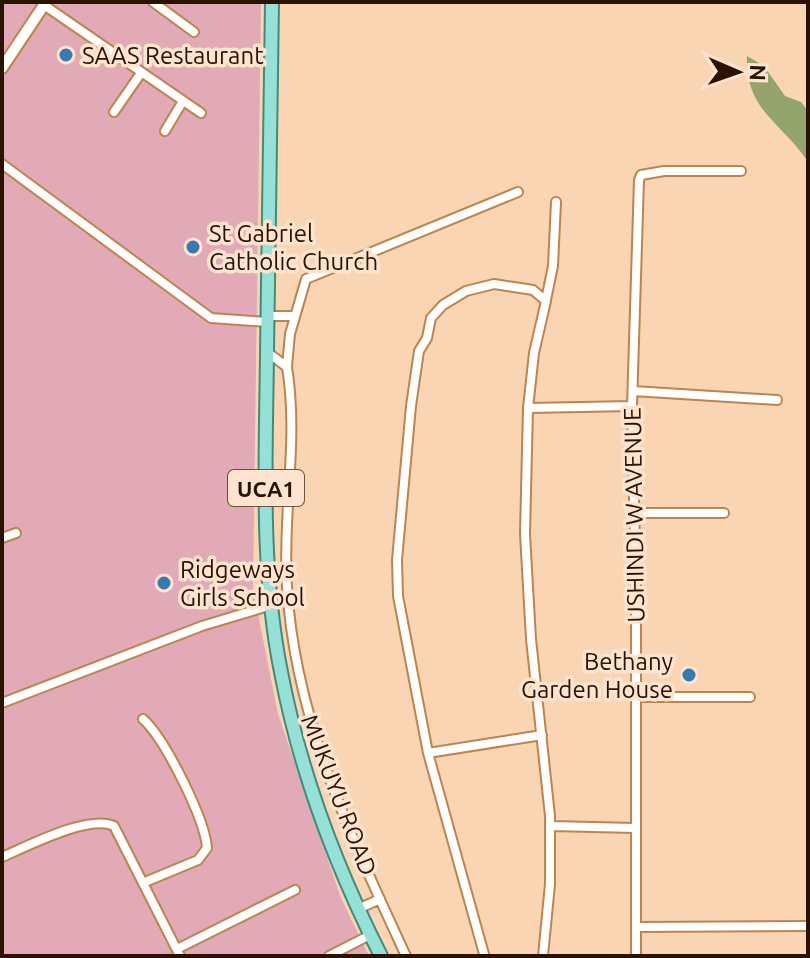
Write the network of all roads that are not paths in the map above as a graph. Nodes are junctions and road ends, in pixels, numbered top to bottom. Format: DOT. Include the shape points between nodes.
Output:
graph roads {
  1 [pos="153,2"];
  2 [pos="272,2"];
  3 [pos="45,4"];
  4 [pos="194,32"];
  5 [pos="2,68"];
  6 [pos="141,73"];
  7 [pos="183,101"];
  8 [pos="114,112"];
  9 [pos="201,113"];
  10 [pos="165,131"];
  11 [pos="2,164"];
  12 [pos="741,171"];
  13 [pos="518,192"];
  14 [pos="556,202"];
  15 [pos="546,301"];
  16 [pos="295,316"];
  17 [pos="268,319"];
  18 [pos="267,352"];
  19 [pos="287,367"];
  20 [pos="633,391"];
  21 [pos="777,400"];
  22 [pos="632,406"];
  23 [pos="528,408"];
  24 [pos="635,513"];
  25 [pos="724,513"];
  26 [pos="16,533"];
  27 [pos="2,538"];
  28 [pos="287,584"];
  29 [pos="271,586"];
  30 [pos="272,605"];
  31 [pos="636,697"];
  32 [pos="750,697"];
  33 [pos="2,703"];
  34 [pos="143,719"];
  35 [pos="542,735"];
  36 [pos="316,744"];
  37 [pos="298,751"];
  38 [pos="428,753"];
  39 [pos="551,826"];
  40 [pos="635,828"];
  41 [pos="2,857"];
  42 [pos="145,882"];
  43 [pos="295,890"];
  44 [pos="380,899"];
  45 [pos="358,909"];
  46 [pos="808,926"];
  47 [pos="636,927"];
  48 [pos="370,935"];
  49 [pos="178,952"];
  50 [pos="484,954"];
  51 [pos="329,956"];
  52 [pos="381,956"];
  53 [pos="406,956"];
  54 [pos="543,956"];
  55 [pos="636,956"];
  1 -- 4 [label="street"];
  2 -- 17 [label="main road, UCA1"];
  3 -- 5 [label="street"];
  3 -- 6 [label="street"];
  6 -- 7 [label="street"];
  6 -- 8 [label="street"];
  7 -- 9 [label="street"];
  7 -- 10 [label="street"];
  11 -- 17 [label="street" via="211,318"];
  12 -- 20 [label="street, USHINDI W AVENUE" via="640,176"];
  13 -- 16 [label="street, MUKUYU ROAD" via="311,275"];
  14 -- 15 [label="street"];
  15 -- 23 [label="street"];
  15 -- 38 [label="street" via="533,290 508,285 466,291 433,313 419,351 397,586"];
  16 -- 17 [label="street"];
  16 -- 19 [label="street, MUKUYU ROAD"];
  17 -- 18 [label="main road, UCA1"];
  18 -- 19 [label="street"];
  18 -- 29 [label="main road, UCA1"];
  19 -- 28 [label="street, MUKUYU ROAD" via="294,434"];
  20 -- 21 [label="street"];
  20 -- 22 [label="street, USHINDI W AVENUE"];
  22 -- 23 [label="street"];
  22 -- 24 [label="street, USHINDI W AVENUE"];
  23 -- 35 [label="street" via="526,580"];
  24 -- 25 [label="street"];
  24 -- 31 [label="street, USHINDI W AVENUE"];
  26 -- 27 [label="street"];
  28 -- 29 [label="street"];
  28 -- 36 [label="street, MUKUYU ROAD" via="298,682"];
  29 -- 30 [label="main road, UCA1"];
  30 -- 33 [label="street" via="202,626"];
  30 -- 37 [label="main road, UCA1"];
  31 -- 32 [label="street"];
  31 -- 40 [label="street, USHINDI W AVENUE"];
  34 -- 42 [label="street" via="166,751 207,848 198,860"];
  35 -- 38 [label="street"];
  35 -- 39 [label="street"];
  36 -- 37 [label="street"];
  36 -- 44 [label="street, MUKUYU ROAD"];
  37 -- 45 [label="main road, UCA1"];
  38 -- 50 [label="street"];
  39 -- 40 [label="street"];
  39 -- 54 [label="street"];
  40 -- 47 [label="street, USHINDI W AVENUE"];
  41 -- 42 [label="street" via="77,827 106,823 118,831"];
  42 -- 49 [label="street"];
  43 -- 49 [label="street"];
  44 -- 45 [label="street"];
  44 -- 53 [label="street, MUKUYU ROAD"];
  45 -- 48 [label="main road, UCA1"];
  46 -- 47 [label="street"];
  47 -- 55 [label="street, USHINDI W AVENUE"];
  48 -- 51 [label="street"];
  48 -- 52 [label="main road, UCA1"];
}
